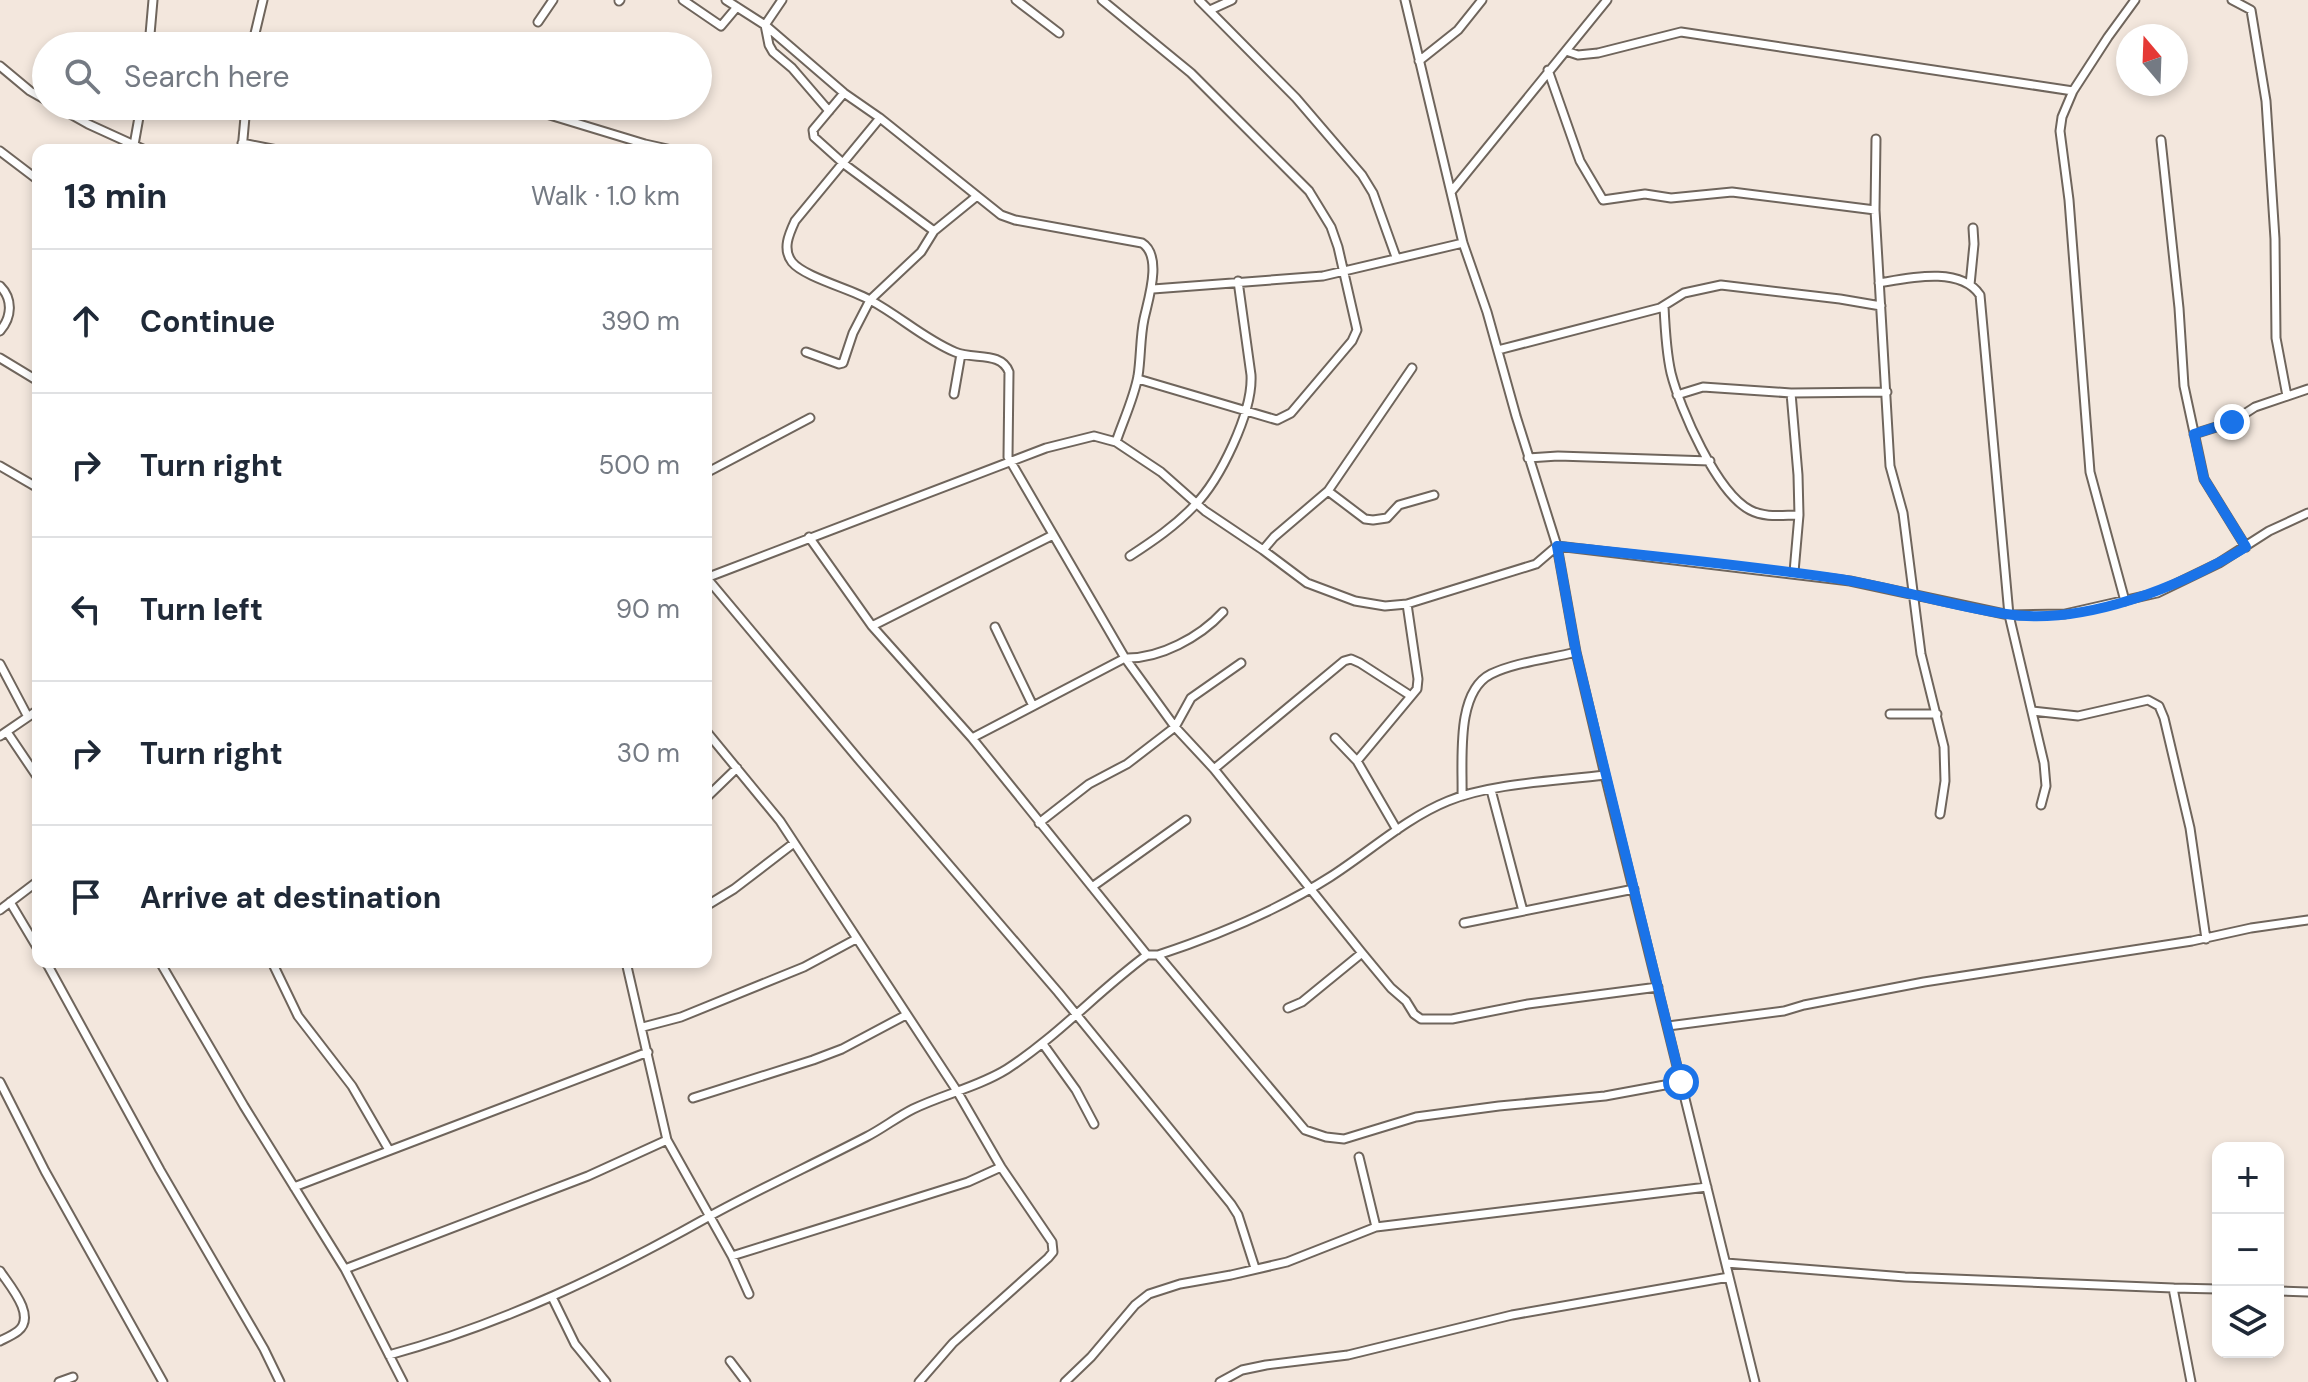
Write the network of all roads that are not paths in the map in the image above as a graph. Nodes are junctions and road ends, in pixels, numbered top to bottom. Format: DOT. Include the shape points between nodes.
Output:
graph roads {
  1 [pos="153,0"];
  2 [pos="263,0"];
  3 [pos="553,0"];
  4 [pos="683,0"];
  5 [pos="726,0"];
  6 [pos="782,0"];
  7 [pos="1016,0"];
  8 [pos="1102,0"];
  9 [pos="1199,0"];
  10 [pos="1232,0"];
  11 [pos="1405,0"];
  12 [pos="1482,0"];
  13 [pos="1607,0"];
  14 [pos="2135,0"];
  15 [pos="2232,0"];
  16 [pos="737,7"];
  17 [pos="1210,10"];
  18 [pos="538,22"];
  19 [pos="765,25"];
  20 [pos="150,32"];
  21 [pos="257,32"];
  22 [pos="1059,33"];
  23 [pos="1566,51"];
  24 [pos="800,56"];
  25 [pos="1419,61"];
  26 [pos="0,66"];
  27 [pos="792,68"];
  28 [pos="1548,70"];
  29 [pos="2073,91"];
  30 [pos="32,92"];
  31 [pos="844,93"];
  32 [pos="829,111"];
  33 [pos="880,118"];
  34 [pos="81,120"];
  35 [pos="138,120"];
  36 [pos="245,120"];
  37 [pos="566,120"];
  38 [pos="1876,139"];
  39 [pos="2161,140"];
  40 [pos="132,144"];
  41 [pos="134,144"];
  42 [pos="242,144"];
  43 [pos="645,144"];
  44 [pos="0,151"];
  45 [pos="844,164"];
  46 [pos="32,175"];
  47 [pos="1451,192"];
  48 [pos="977,196"];
  49 [pos="1875,210"];
  50 [pos="1973,228"];
  51 [pos="934,231"];
  52 [pos="1463,243"];
  53 [pos="1396,257"];
  54 [pos="1346,271"];
  55 [pos="1238,281"];
  56 [pos="1879,283"];
  57 [pos="1970,285"];
  58 [pos="0,286"];
  59 [pos="1153,289"];
  60 [pos="870,300"];
  61 [pos="1664,306"];
  62 [pos="1881,306"];
  63 [pos="0,331"];
  64 [pos="1498,350"];
  65 [pos="806,352"];
  66 [pos="961,354"];
  67 [pos="0,358"];
  68 [pos="1412,368"];
  69 [pos="32,377"];
  70 [pos="1138,379"];
  71 [pos="2308,389"];
  72 [pos="1887,392"];
  73 [pos="1791,393"];
  74 [pos="954,394"];
  75 [pos="1677,395"];
  76 [pos="2287,396"];
  77 [pos="1246,411"];
  78 [pos="810,418"];
  79 [pos="2194,434"];
  80 [pos="1116,442"];
  81 [pos="1528,458"];
  82 [pos="1010,461"];
  83 [pos="1710,461"];
  84 [pos="0,466"];
  85 [pos="712,470"];
  86 [pos="32,485"];
  87 [pos="1328,491"];
  88 [pos="1434,495"];
  89 [pos="1197,504"];
  90 [pos="2308,513"];
  91 [pos="1799,515"];
  92 [pos="1053,535"];
  93 [pos="809,537"];
  94 [pos="1557,546"];
  95 [pos="2246,547"];
  96 [pos="1263,550"];
  97 [pos="1130,556"];
  98 [pos="1794,572"];
  99 [pos="712,575"];
  100 [pos="712,584"];
  101 [pos="1914,595"];
  102 [pos="2125,601"];
  103 [pos="1407,604"];
  104 [pos="1223,612"];
  105 [pos="2009,615"];
  106 [pos="872,626"];
  107 [pos="995,627"];
  108 [pos="1576,652"];
  109 [pos="1125,658"];
  110 [pos="1241,663"];
  111 [pos="0,664"];
  112 [pos="1411,696"];
  113 [pos="1033,706"];
  114 [pos="2032,711"];
  115 [pos="32,714"];
  116 [pos="1890,714"];
  117 [pos="1937,714"];
  118 [pos="28,717"];
  119 [pos="1175,727"];
  120 [pos="3,734"];
  121 [pos="712,738"];
  122 [pos="972,738"];
  123 [pos="1335,738"];
  124 [pos="1357,761"];
  125 [pos="737,768"];
  126 [pos="1214,769"];
  127 [pos="32,770"];
  128 [pos="1605,775"];
  129 [pos="1491,790"];
  130 [pos="712,792"];
  131 [pos="1462,796"];
  132 [pos="2041,805"];
  133 [pos="1940,814"];
  134 [pos="1186,820"];
  135 [pos="1039,823"];
  136 [pos="1397,830"];
  137 [pos="794,843"];
  138 [pos="32,886"];
  139 [pos="1092,887"];
  140 [pos="1310,889"];
  141 [pos="1634,889"];
  142 [pos="10,902"];
  143 [pos="712,902"];
  144 [pos="0,910"];
  145 [pos="1523,911"];
  146 [pos="2308,920"];
  147 [pos="1464,923"];
  148 [pos="32,939"];
  149 [pos="856,939"];
  150 [pos="2206,939"];
  151 [pos="1362,953"];
  152 [pos="1147,955"];
  153 [pos="1158,955"];
  154 [pos="49,968"];
  155 [pos="164,968"];
  156 [pos="275,968"];
  157 [pos="628,968"];
  158 [pos="1658,987"];
  159 [pos="1288,1008"];
  160 [pos="906,1015"];
  161 [pos="1077,1016"];
  162 [pos="1668,1026"];
  163 [pos="643,1027"];
  164 [pos="1043,1044"];
  165 [pos="648,1052"];
  166 [pos="0,1082"];
  167 [pos="1681,1082"];
  168 [pos="957,1091"];
  169 [pos="693,1098"];
  170 [pos="1094,1124"];
  171 [pos="667,1140"];
  172 [pos="389,1150"];
  173 [pos="1359,1157"];
  174 [pos="1001,1167"];
  175 [pos="294,1187"];
  176 [pos="1707,1187"];
  177 [pos="711,1216"];
  178 [pos="1376,1227"];
  179 [pos="732,1256"];
  180 [pos="1726,1263"];
  181 [pos="1255,1268"];
  182 [pos="345,1269"];
  183 [pos="0,1271"];
  184 [pos="1729,1277"];
  185 [pos="2173,1288"];
  186 [pos="2212,1289"];
  187 [pos="2284,1291"];
  188 [pos="2308,1292"];
  189 [pos="749,1294"];
  190 [pos="552,1297"];
  191 [pos="0,1341"];
  192 [pos="389,1355"];
  193 [pos="730,1361"];
  194 [pos="73,1377"];
  195 [pos="59,1382"];
  196 [pos="163,1382"];
  197 [pos="280,1382"];
  198 [pos="403,1382"];
  199 [pos="606,1382"];
  200 [pos="746,1382"];
  201 [pos="919,1382"];
  202 [pos="1065,1382"];
  203 [pos="1220,1382"];
  204 [pos="1755,1382"];
  205 [pos="2191,1382"];
  1 -- 20 [label="street"];
  2 -- 21 [label="street"];
  3 -- 18 [label="street"];
  4 -- 16 [label="street" via="721,26"];
  5 -- 16 [label="street"];
  6 -- 19 [label="street"];
  7 -- 22 [label="street"];
  8 -- 54 [label="street" via="1191,73 1309,191 1331,227"];
  9 -- 17 [label="street"];
  10 -- 17 [label="street"];
  11 -- 25 [label="street"];
  12 -- 25 [label="street" via="1458,30"];
  13 -- 23 [label="street"];
  14 -- 29 [label="street"];
  15 -- 76 [label="street" via="2251,10 2256,28 2275,239 2276,338"];
  16 -- 19 [label="street"];
  17 -- 53 [label="street" via="1362,175"];
  19 -- 24 [label="street"];
  19 -- 27 [label="street" via="769,45"];
  23 -- 28 [label="street"];
  23 -- 29 [label="street" via="1598,53 1681,32"];
  24 -- 27 [label="street"];
  24 -- 31 [label="street"];
  25 -- 47 [label="street"];
  26 -- 30 [label="street"];
  27 -- 32 [label="street"];
  28 -- 47 [label="street"];
  28 -- 49 [label="street" via="1580,161 1603,200 1732,192"];
  29 -- 102 [label="street" via="2062,117 2060,142 2090,472"];
  31 -- 32 [label="street"];
  31 -- 33 [label="street"];
  32 -- 45 [label="street" via="813,130 814,137"];
  33 -- 45 [label="street"];
  33 -- 48 [label="street"];
  34 -- 40 [label="street"];
  35 -- 41 [label="street"];
  36 -- 42 [label="street"];
  37 -- 43 [label="street"];
  38 -- 49 [label="street"];
  39 -- 79 [label="street" via="2184,386"];
  44 -- 46 [label="street"];
  45 -- 51 [label="street"];
  45 -- 60 [label="street" via="795,221 786,251 798,267"];
  47 -- 52 [label="street"];
  48 -- 51 [label="street"];
  48 -- 59 [label="street" via="1015,220 1148,246"];
  49 -- 56 [label="street"];
  50 -- 57 [label="street"];
  51 -- 60 [label="street" via="921,252"];
  52 -- 53 [label="street"];
  52 -- 64 [label="street"];
  53 -- 54 [label="street"];
  54 -- 55 [label="street"];
  54 -- 77 [label="street" via="1356,335 1285,417 1277,420"];
  55 -- 59 [label="street"];
  55 -- 77 [label="street" via="1251,375"];
  56 -- 57 [label="street" via="1929,275"];
  56 -- 62 [label="street"];
  57 -- 105 [label="street" via="1980,295"];
  58 -- 63 [label="street" via="10,303"];
  59 -- 70 [label="street" via="1143,320"];
  60 -- 65 [label="street" via="843,363"];
  60 -- 66 [label="street"];
  61 -- 62 [label="street" via="1684,293 1721,285"];
  61 -- 64 [label="street"];
  61 -- 75 [label="street"];
  62 -- 72 [label="street"];
  64 -- 81 [label="street"];
  66 -- 74 [label="street"];
  66 -- 82 [label="street" via="997,358 1006,365"];
  67 -- 69 [label="street"];
  68 -- 87 [label="street"];
  70 -- 77 [label="street"];
  70 -- 80 [label="street"];
  71 -- 76 [label="street"];
  72 -- 73 [label="street"];
  72 -- 101 [label="street" via="1890,466 1903,513"];
  73 -- 75 [label="street" via="1703,387"];
  73 -- 91 [label="street"];
  75 -- 83 [label="street"];
  76 -- 79 [label="street"];
  77 -- 89 [label="street"];
  78 -- 85 [label="street"];
  79 -- 95 [label="street" via="2204,479"];
  80 -- 82 [label="street" via="1094,436"];
  80 -- 89 [label="street"];
  81 -- 83 [label="street"];
  81 -- 94 [label="street"];
  82 -- 92 [label="street"];
  82 -- 93 [label="street"];
  83 -- 91 [label="street" via="1727,490 1748,509 1767,516"];
  84 -- 86 [label="street"];
  87 -- 88 [label="street" via="1373,520 1387,518 1399,505"];
  87 -- 96 [label="street"];
  89 -- 96 [label="street"];
  89 -- 97 [label="street"];
  90 -- 95 [label="street"];
  91 -- 98 [label="street"];
  92 -- 106 [label="street"];
  92 -- 109 [label="street"];
  93 -- 99 [label="street"];
  93 -- 106 [label="street"];
  94 -- 98 [label="street"];
  94 -- 103 [label="street" via="1536,564"];
  94 -- 108 [label="street"];
  95 -- 102 [label="street" via="2157,593"];
  96 -- 103 [label="street" via="1307,583 1336,596 1385,606"];
  98 -- 101 [label="street"];
  100 -- 161 [label="street"];
  101 -- 105 [label="street"];
  101 -- 117 [label="street" via="1921,654"];
  102 -- 105 [label="street" via="2065,614"];
  103 -- 112 [label="street" via="1418,679"];
  104 -- 109 [label="street" via="1186,641"];
  105 -- 114 [label="street"];
  106 -- 122 [label="street"];
  107 -- 113 [label="street"];
  108 -- 128 [label="street"];
  108 -- 131 [label="street" via="1506,669 1481,681 1466,712"];
  109 -- 113 [label="street"];
  109 -- 119 [label="street"];
  110 -- 119 [label="street" via="1191,698"];
  111 -- 118 [label="street"];
  112 -- 124 [label="street"];
  112 -- 126 [label="street" via="1360,663 1344,661"];
  113 -- 122 [label="street"];
  114 -- 132 [label="street" via="2046,786"];
  114 -- 150 [label="street" via="2078,716 2142,701 2159,706 2190,828"];
  115 -- 118 [label="street"];
  116 -- 117 [label="street"];
  117 -- 133 [label="street" via="1944,747"];
  118 -- 120 [label="street"];
  119 -- 126 [label="street"];
  119 -- 135 [label="street"];
  120 -- 127 [label="street"];
  121 -- 125 [label="street"];
  122 -- 135 [label="street"];
  123 -- 124 [label="street"];
  124 -- 136 [label="street"];
  125 -- 130 [label="street"];
  125 -- 137 [label="street"];
  126 -- 140 [label="street"];
  128 -- 129 [label="street"];
  128 -- 141 [label="street"];
  129 -- 131 [label="street"];
  129 -- 145 [label="street"];
  131 -- 136 [label="street"];
  134 -- 139 [label="street"];
  135 -- 139 [label="street"];
  136 -- 140 [label="street"];
  137 -- 143 [label="street"];
  137 -- 149 [label="street"];
  138 -- 142 [label="street"];
  139 -- 152 [label="street"];
  140 -- 151 [label="street"];
  140 -- 153 [label="street" via="1201,941"];
  141 -- 145 [label="street"];
  141 -- 158 [label="street"];
  142 -- 144 [label="street"];
  142 -- 148 [label="street"];
  145 -- 147 [label="street"];
  146 -- 150 [label="street"];
  149 -- 160 [label="street"];
  149 -- 163 [label="street" via="804,967"];
  150 -- 162 [label="street"];
  151 -- 158 [label="street" via="1421,1019 1452,1019"];
  151 -- 159 [label="street"];
  152 -- 153 [label="street"];
  152 -- 161 [label="street"];
  153 -- 167 [label="street" via="1305,1130 1326,1137 1344,1139 1416,1117"];
  154 -- 197 [label="street"];
  155 -- 175 [label="street"];
  156 -- 172 [label="street" via="298,1016 352,1086"];
  157 -- 163 [label="street"];
  158 -- 162 [label="street"];
  160 -- 168 [label="street"];
  160 -- 169 [label="street" via="842,1049"];
  161 -- 164 [label="street"];
  161 -- 181 [label="street" via="1231,1204"];
  162 -- 167 [label="street"];
  163 -- 165 [label="street"];
  164 -- 168 [label="street" via="1004,1071"];
  164 -- 170 [label="street"];
  165 -- 171 [label="street"];
  165 -- 172 [label="street"];
  166 -- 196 [label="street"];
  167 -- 176 [label="street"];
  168 -- 174 [label="street"];
  168 -- 177 [label="street"];
  171 -- 177 [label="street"];
  171 -- 182 [label="street" via="588,1176"];
  172 -- 175 [label="street"];
  173 -- 178 [label="street"];
  174 -- 179 [label="street"];
  174 -- 201 [label="street" via="1036,1214 1053,1252 953,1343"];
  175 -- 182 [label="street"];
  176 -- 178 [label="street"];
  176 -- 180 [label="street"];
  177 -- 179 [label="street"];
  177 -- 190 [label="street"];
  178 -- 181 [label="street" via="1287,1262"];
  179 -- 189 [label="street"];
  180 -- 184 [label="street"];
  180 -- 185 [label="street"];
  181 -- 202 [label="street" via="1149,1294"];
  182 -- 192 [label="street"];
  183 -- 191 [label="street" via="20,1301 25,1321 21,1330"];
  184 -- 203 [label="street" via="1538,1309 1348,1355 1266,1365"];
  184 -- 204 [label="street"];
  185 -- 186 [label="street"];
  185 -- 205 [label="street"];
  187 -- 188 [label="street"];
  190 -- 192 [label="street" via="497,1321"];
  190 -- 199 [label="street" via="575,1344"];
  192 -- 198 [label="street"];
  193 -- 200 [label="street"];
  194 -- 195 [label="street"];
}
